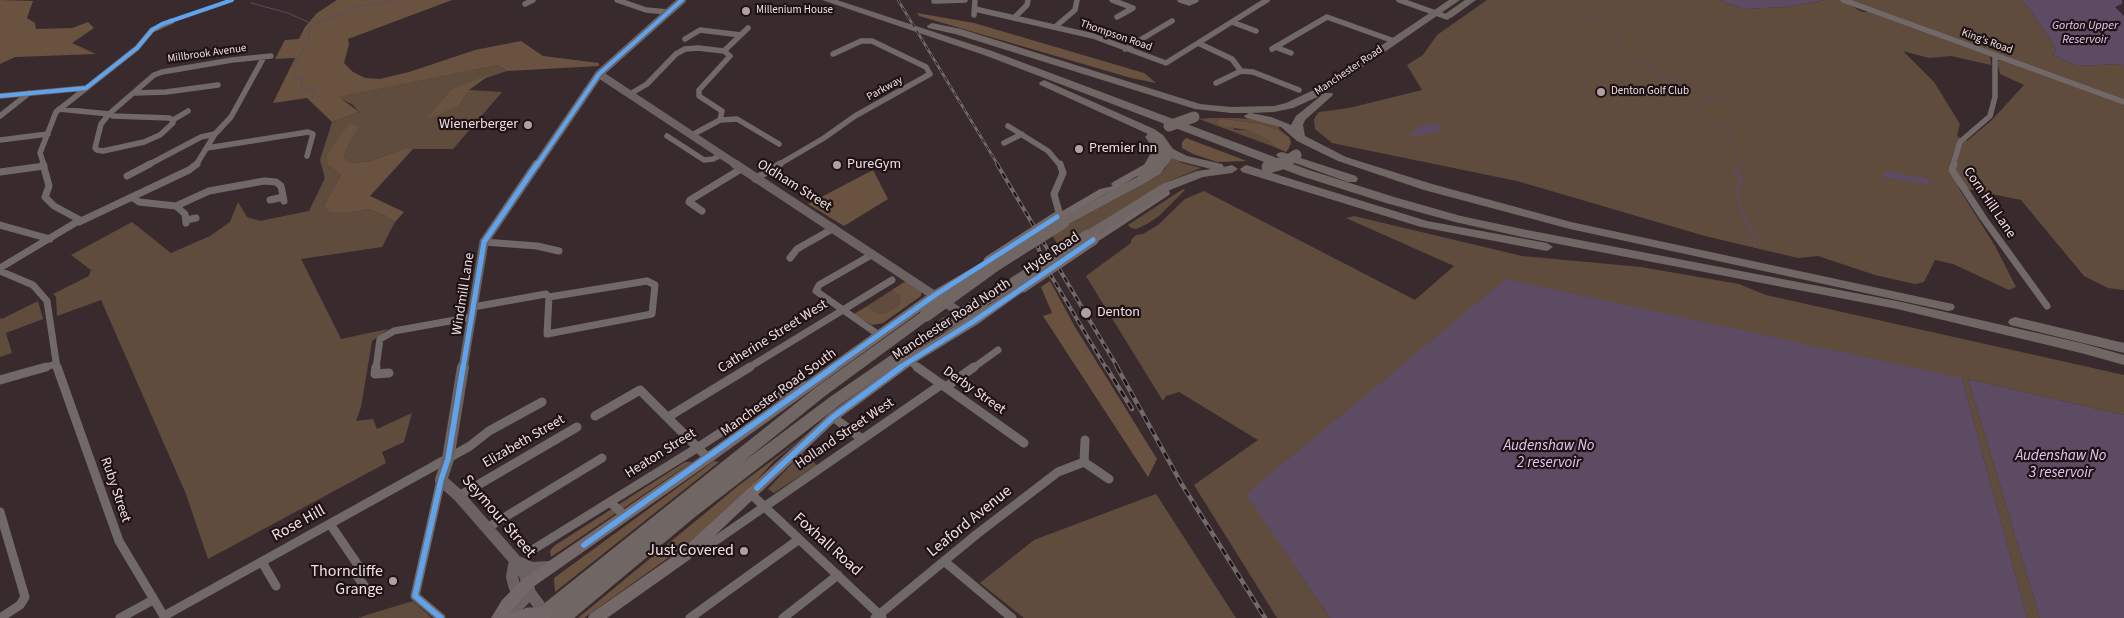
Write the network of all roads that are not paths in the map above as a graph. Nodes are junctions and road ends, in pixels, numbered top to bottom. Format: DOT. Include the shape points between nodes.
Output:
graph roads {
  1 [pos="533,0"];
  2 [pos="617,0"];
  3 [pos="682,0"];
  4 [pos="827,0"];
  5 [pos="848,0"];
  6 [pos="965,0"];
  7 [pos="975,0"];
  8 [pos="1028,0"];
  9 [pos="1077,0"];
  10 [pos="1112,0"];
  11 [pos="1180,0"];
  12 [pos="1196,0"];
  13 [pos="1264,0"];
  14 [pos="1399,0"];
  15 [pos="1456,0"];
  16 [pos="1464,0"];
  17 [pos="1471,0"];
  18 [pos="1843,0"];
  19 [pos="934,1"];
  20 [pos="525,4"];
  21 [pos="668,12"];
  22 [pos="865,12"];
  23 [pos="1442,15"];
  24 [pos="1117,17"];
  25 [pos="1014,18"];
  26 [pos="172,21"];
  27 [pos="1172,21"];
  28 [pos="917,22"];
  29 [pos="1232,22"];
  30 [pos="748,28"];
  31 [pos="1056,28"];
  32 [pos="1256,31"];
  33 [pos="741,35"];
  34 [pos="685,39"];
  35 [pos="1394,41"];
  36 [pos="1198,43"];
  37 [pos="1125,49"];
  38 [pos="724,52"];
  39 [pos="1291,53"];
  40 [pos="833,54"];
  41 [pos="1995,56"];
  42 [pos="1241,71"];
  43 [pos="599,74"];
  44 [pos="1216,83"];
  45 [pos="218,85"];
  46 [pos="86,88"];
  47 [pos="1299,90"];
  48 [pos="1321,90"];
  49 [pos="31,92"];
  50 [pos="134,93"];
  51 [pos="630,94"];
  52 [pos="0,96"];
  53 [pos="2124,102"];
  54 [pos="59,109"];
  55 [pos="188,111"];
  56 [pos="1196,111"];
  57 [pos="109,114"];
  58 [pos="1232,114"];
  59 [pos="0,116"];
  60 [pos="173,120"];
  61 [pos="720,120"];
  62 [pos="1008,126"];
  63 [pos="1169,126"];
  64 [pos="1145,130"];
  65 [pos="48,134"];
  66 [pos="215,134"];
  67 [pos="1022,134"];
  68 [pos="692,135"];
  69 [pos="667,136"];
  70 [pos="1300,138"];
  71 [pos="0,140"];
  72 [pos="1004,143"];
  73 [pos="779,144"];
  74 [pos="207,148"];
  75 [pos="1166,148"];
  76 [pos="721,155"];
  77 [pos="307,156"];
  78 [pos="1152,162"];
  79 [pos="44,166"];
  80 [pos="741,169"];
  81 [pos="1232,169"];
  82 [pos="0,172"];
  83 [pos="1270,172"];
  84 [pos="1200,174"];
  85 [pos="128,176"];
  86 [pos="1256,178"];
  87 [pos="755,179"];
  88 [pos="1137,182"];
  89 [pos="1104,191"];
  90 [pos="132,198"];
  91 [pos="270,200"];
  92 [pos="1054,200"];
  93 [pos="1350,202"];
  94 [pos="176,206"];
  95 [pos="1076,206"];
  96 [pos="702,211"];
  97 [pos="196,218"];
  98 [pos="1060,218"];
  99 [pos="78,222"];
  100 [pos="1,226"];
  101 [pos="834,228"];
  102 [pos="1090,238"];
  103 [pos="50,239"];
  104 [pos="484,242"];
  105 [pos="559,251"];
  106 [pos="873,254"];
  107 [pos="790,258"];
  108 [pos="988,261"];
  109 [pos="0,270"];
  110 [pos="1763,279"];
  111 [pos="892,280"];
  112 [pos="1023,287"];
  113 [pos="935,295"];
  114 [pos="1896,295"];
  115 [pos="549,296"];
  116 [pos="2046,306"];
  117 [pos="473,307"];
  118 [pos="841,310"];
  119 [pos="472,317"];
  120 [pos="974,321"];
  121 [pos="879,336"];
  122 [pos="2124,348"];
  123 [pos="998,350"];
  124 [pos="2124,360"];
  125 [pos="909,362"];
  126 [pos="56,364"];
  127 [pos="389,373"];
  128 [pos="0,380"];
  129 [pos="944,385"];
  130 [pos="806,386"];
  131 [pos="542,402"];
  132 [pos="595,416"];
  133 [pos="668,417"];
  134 [pos="833,417"];
  135 [pos="577,427"];
  136 [pos="862,439"];
  137 [pos="1085,440"];
  138 [pos="1024,443"];
  139 [pos="697,448"];
  140 [pos="602,458"];
  141 [pos="708,458"];
  142 [pos="448,459"];
  143 [pos="1084,462"];
  144 [pos="1109,479"];
  145 [pos="441,480"];
  146 [pos="751,494"];
  147 [pos="459,496"];
  148 [pos="610,502"];
  149 [pos="763,507"];
  150 [pos="0,512"];
  151 [pos="625,516"];
  152 [pos="330,524"];
  153 [pos="487,528"];
  154 [pos="3,537"];
  155 [pos="798,540"];
  156 [pos="529,552"];
  157 [pos="684,556"];
  158 [pos="515,560"];
  159 [pos="944,561"];
  160 [pos="262,562"];
  161 [pos="554,565"];
  162 [pos="838,575"];
  163 [pos="276,586"];
  164 [pos="366,588"];
  165 [pos="526,589"];
  166 [pos="153,600"];
  167 [pos="544,615"];
  168 [pos="165,617"];
  169 [pos="879,617"];
  170 [pos="0,618"];
  171 [pos="120,618"];
  172 [pos="441,618"];
  173 [pos="498,618"];
  174 [pos="506,618"];
  175 [pos="513,618"];
  176 [pos="595,618"];
  177 [pos="690,618"];
  178 [pos="782,618"];
  179 [pos="1012,618"];
  1 -- 20 [label="street"];
  2 -- 21 [label="street" via="646,10"];
  3 -- 21 [label="street, Windmill Lane"];
  4 -- 22 [label="highway"];
  5 -- 28 [label="highway"];
  6 -- 19 [label="street"];
  7 -- 25 [label="street, Thompson Road" via="974,12"];
  8 -- 25 [label="street"];
  9 -- 31 [label="street" via="1075,10"];
  10 -- 24 [label="street" via="1132,8"];
  11 -- 12 [label="street" via="1189,3"];
  13 -- 29 [label="street, Thompson Road"];
  14 -- 23 [label="street"];
  15 -- 23 [label="highway, Manchester Road"];
  16 -- 23 [label="highway"];
  17 -- 23 [label="highway, Manchester Road"];
  18 -- 41 [label="street, King's Road"];
  21 -- 43 [label="street, Windmill Lane"];
  22 -- 64 [label="highway" via="1018,72"];
  22 -- 110 [label="highway" via="997,56 1305,173 1390,200 1522,233"];
  23 -- 35 [label="highway, Manchester Road"];
  23 -- 70 [label="highway, Manchester Road" via="1314,105 1297,125"];
  25 -- 31 [label="street, Thompson Road"];
  26 -- 46 [label="street" via="152,30 137,48"];
  27 -- 37 [label="street"];
  28 -- 56 [label="highway" via="966,34 1143,90"];
  28 -- 114 [label="highway" via="1263,148 1409,197 1520,223"];
  29 -- 32 [label="street"];
  29 -- 36 [label="street, Thompson Road"];
  30 -- 33 [label="street"];
  31 -- 37 [label="street, Thompson Road" via="1094,36"];
  33 -- 34 [label="street" via="700,30"];
  33 -- 38 [label="street"];
  35 -- 39 [label="street" via="1327,17 1274,48"];
  35 -- 48 [label="highway, Manchester Road"];
  36 -- 37 [label="street, Thompson Road" via="1166,63"];
  36 -- 42 [label="street" via="1232,59"];
  38 -- 51 [label="street" via="685,49 647,84"];
  38 -- 61 [label="street" via="730,56 699,90 699,96 722,111"];
  40 -- 87 [label="street, Parkway" via="861,42 872,41 926,67 930,74"];
  41 -- 53 [label="street, King's Road"];
  41 -- 116 [label="street, Corn Hill Lane" via="1995,97 1990,116 1960,142 1952,170"];
  42 -- 44 [label="street"];
  42 -- 47 [label="street" via="1253,72"];
  43 -- 51 [label="street, Oldham Street"];
  43 -- 104 [label="street, Windmill Lane"];
  45 -- 50 [label="street"];
  46 -- 49 [label="street"];
  46 -- 54 [label="street"];
  48 -- 56 [label="highway" via="1274,109"];
  48 -- 58 [label="highway, Manchester Road" via="1286,110"];
  49 -- 52 [label="street"];
  49 -- 59 [label="street"];
  50 -- 57 [label="street, Millbrook Avenue"];
  50 -- 66 [label="street, Millbrook Avenue" via="162,72 268,56 231,116"];
  51 -- 68 [label="street, Oldham Street"];
  54 -- 57 [label="street"];
  54 -- 65 [label="street"];
  55 -- 60 [label="street"];
  56 -- 58 [label="highway" via="1211,115"];
  56 -- 63 [label="highway, bridge"];
  57 -- 60 [label="street"];
  57 -- 60 [label="street, Millbrook Avenue" via="101,124 96,150 149,140 160,135"];
  58 -- 70 [label="highway" via="1276,122"];
  61 -- 68 [label="street"];
  61 -- 73 [label="street" via="737,119"];
  62 -- 67 [label="street"];
  63 -- 75 [label="highway, Hyde Road" via="1165,132"];
  64 -- 75 [label="highway" via="1159,137"];
  64 -- 78 [label="highway" via="1158,146"];
  65 -- 71 [label="street"];
  65 -- 79 [label="street" via="40,153"];
  66 -- 74 [label="street"];
  66 -- 85 [label="street" via="201,137"];
  67 -- 72 [label="street"];
  67 -- 92 [label="street" via="1053,155 1063,170"];
  68 -- 76 [label="street, Oldham Street"];
  69 -- 76 [label="street" via="704,160"];
  70 -- 83 [label="highway, bridge" via="1301,151"];
  70 -- 114 [label="highway" via="1342,159 1428,187 1570,226"];
  74 -- 77 [label="street" via="308,132 314,134"];
  74 -- 90 [label="street" via="189,170"];
  75 -- 81 [label="highway" via="1190,162"];
  75 -- 88 [label="highway, Hyde Road" via="1166,160 1162,166"];
  76 -- 80 [label="street, Oldham Street"];
  78 -- 88 [label="highway"];
  78 -- 89 [label="main road"];
  79 -- 82 [label="street"];
  79 -- 99 [label="street" via="49,186 45,196 48,202 77,216"];
  80 -- 87 [label="street, Oldham Street"];
  80 -- 96 [label="street" via="690,200"];
  81 -- 83 [label="highway"];
  81 -- 84 [label="highway"];
  83 -- 93 [label="highway"];
  84 -- 86 [label="highway"];
  84 -- 102 [label="highway" via="1162,189"];
  86 -- 93 [label="highway"];
  87 -- 101 [label="street, Oldham Street"];
  88 -- 89 [label="main road, Hyde Road"];
  88 -- 98 [label="highway"];
  89 -- 95 [label="main road, Hyde Road"];
  90 -- 94 [label="street" via="139,202"];
  90 -- 99 [label="street"];
  91 -- 94 [label="street" via="284,199 281,186 264,181 209,191"];
  92 -- 95 [label="street" via="1062,205"];
  92 -- 98 [label="street"];
  93 -- 110 [label="highway" via="1425,224 1501,240"];
  94 -- 97 [label="street" via="185,214 186,221"];
  95 -- 98 [label="main road, Hyde Road"];
  98 -- 108 [label="main road, Hyde Road, bridge"];
  98 -- 167 [label="highway, bridge" via="820,392"];
  99 -- 103 [label="street"];
  100 -- 103 [label="street"];
  101 -- 106 [label="street, Oldham Street"];
  101 -- 107 [label="street" via="797,249"];
  102 -- 112 [label="main road, Hyde Road, bridge"];
  102 -- 167 [label="highway, bridge" via="944,325 834,401 689,512"];
  103 -- 109 [label="street"];
  104 -- 105 [label="street"];
  104 -- 117 [label="street, Windmill Lane"];
  106 -- 113 [label="street, Oldham Street"];
  106 -- 118 [label="street" via="819,285 816,291"];
  108 -- 113 [label="main road, Manchester Road South"];
  109 -- 126 [label="street, Ruby Street" via="33,285 47,301"];
  110 -- 124 [label="highway" via="1982,324"];
  111 -- 118 [label="street, Catherine Street West"];
  112 -- 120 [label="main road, Manchester Road North"];
  113 -- 120 [label="street, Oldham Street"];
  113 -- 121 [label="main road, Manchester Road South"];
  114 -- 122 [label="highway"];
  115 -- 115 [label="street" via="647,281 655,286 652,314 547,334"];
  115 -- 117 [label="street"];
  117 -- 119 [label="street, Windmill Lane"];
  118 -- 121 [label="street"];
  118 -- 133 [label="street, Catherine Street West"];
  119 -- 127 [label="street" via="394,331 380,339 375,374"];
  119 -- 142 [label="street, Windmill Lane"];
  120 -- 125 [label="main road, Manchester Road North"];
  121 -- 130 [label="main road, Manchester Road South"];
  123 -- 129 [label="street, Holland Street West"];
  125 -- 129 [label="street, Derby Street"];
  125 -- 134 [label="main road, Manchester Road North"];
  126 -- 128 [label="street"];
  126 -- 166 [label="street, Ruby Street" via="119,541"];
  129 -- 136 [label="street, Holland Street West"];
  129 -- 138 [label="street, Derby Street"];
  130 -- 139 [label="street, Heaton Street" via="797,383"];
  130 -- 141 [label="main road, Manchester Road South"];
  131 -- 142 [label="street, Rose Hill"];
  132 -- 133 [label="street" via="640,390"];
  133 -- 139 [label="street"];
  134 -- 136 [label="street"];
  134 -- 146 [label="main road, Manchester Road North"];
  135 -- 147 [label="street, Elizabeth Street"];
  136 -- 149 [label="street, Holland Street West"];
  137 -- 143 [label="street"];
  139 -- 141 [label="street"];
  139 -- 148 [label="street, Heaton Street"];
  140 -- 153 [label="street"];
  141 -- 151 [label="main road, Manchester Road South"];
  142 -- 145 [label="street, Windmill Lane"];
  142 -- 152 [label="street, Rose Hill"];
  143 -- 144 [label="street"];
  143 -- 159 [label="street, Leaford Avenue" via="1058,472"];
  145 -- 147 [label="street, Seymour Street"];
  145 -- 172 [label="street, Windmill Lane" via="415,596"];
  146 -- 149 [label="street, Foxhall Road"];
  146 -- 157 [label="main road, Manchester Road North"];
  147 -- 153 [label="street, Seymour Street"];
  148 -- 151 [label="street"];
  148 -- 156 [label="street, Heaton Street"];
  149 -- 155 [label="street, Foxhall Road"];
  149 -- 157 [label="street, Holland Street West" via="712,543"];
  150 -- 154 [label="street"];
  151 -- 161 [label="main road, Manchester Road South"];
  152 -- 160 [label="street, Rose Hill"];
  152 -- 164 [label="street" via="360,568 357,576"];
  153 -- 158 [label="street, Seymour Street"];
  154 -- 170 [label="street" via="25,597 20,605"];
  155 -- 162 [label="street, Foxhall Road"];
  155 -- 177 [label="street"];
  157 -- 176 [label="main road, Manchester Road North"];
  158 -- 161 [label="street" via="532,568"];
  158 -- 165 [label="street" via="512,577 515,588"];
  159 -- 169 [label="street, Leaford Avenue"];
  159 -- 179 [label="street"];
  160 -- 163 [label="street"];
  160 -- 168 [label="street, Rose Hill"];
  161 -- 165 [label="main road, Manchester Road South"];
  162 -- 169 [label="street, Foxhall Road"];
  162 -- 178 [label="street"];
  165 -- 167 [label="street"];
  165 -- 173 [label="main road" via="502,608"];
  165 -- 174 [label="street"];
  166 -- 168 [label="street, Ruby Street"];
  166 -- 171 [label="street"];
  167 -- 175 [label="main road"];
}
